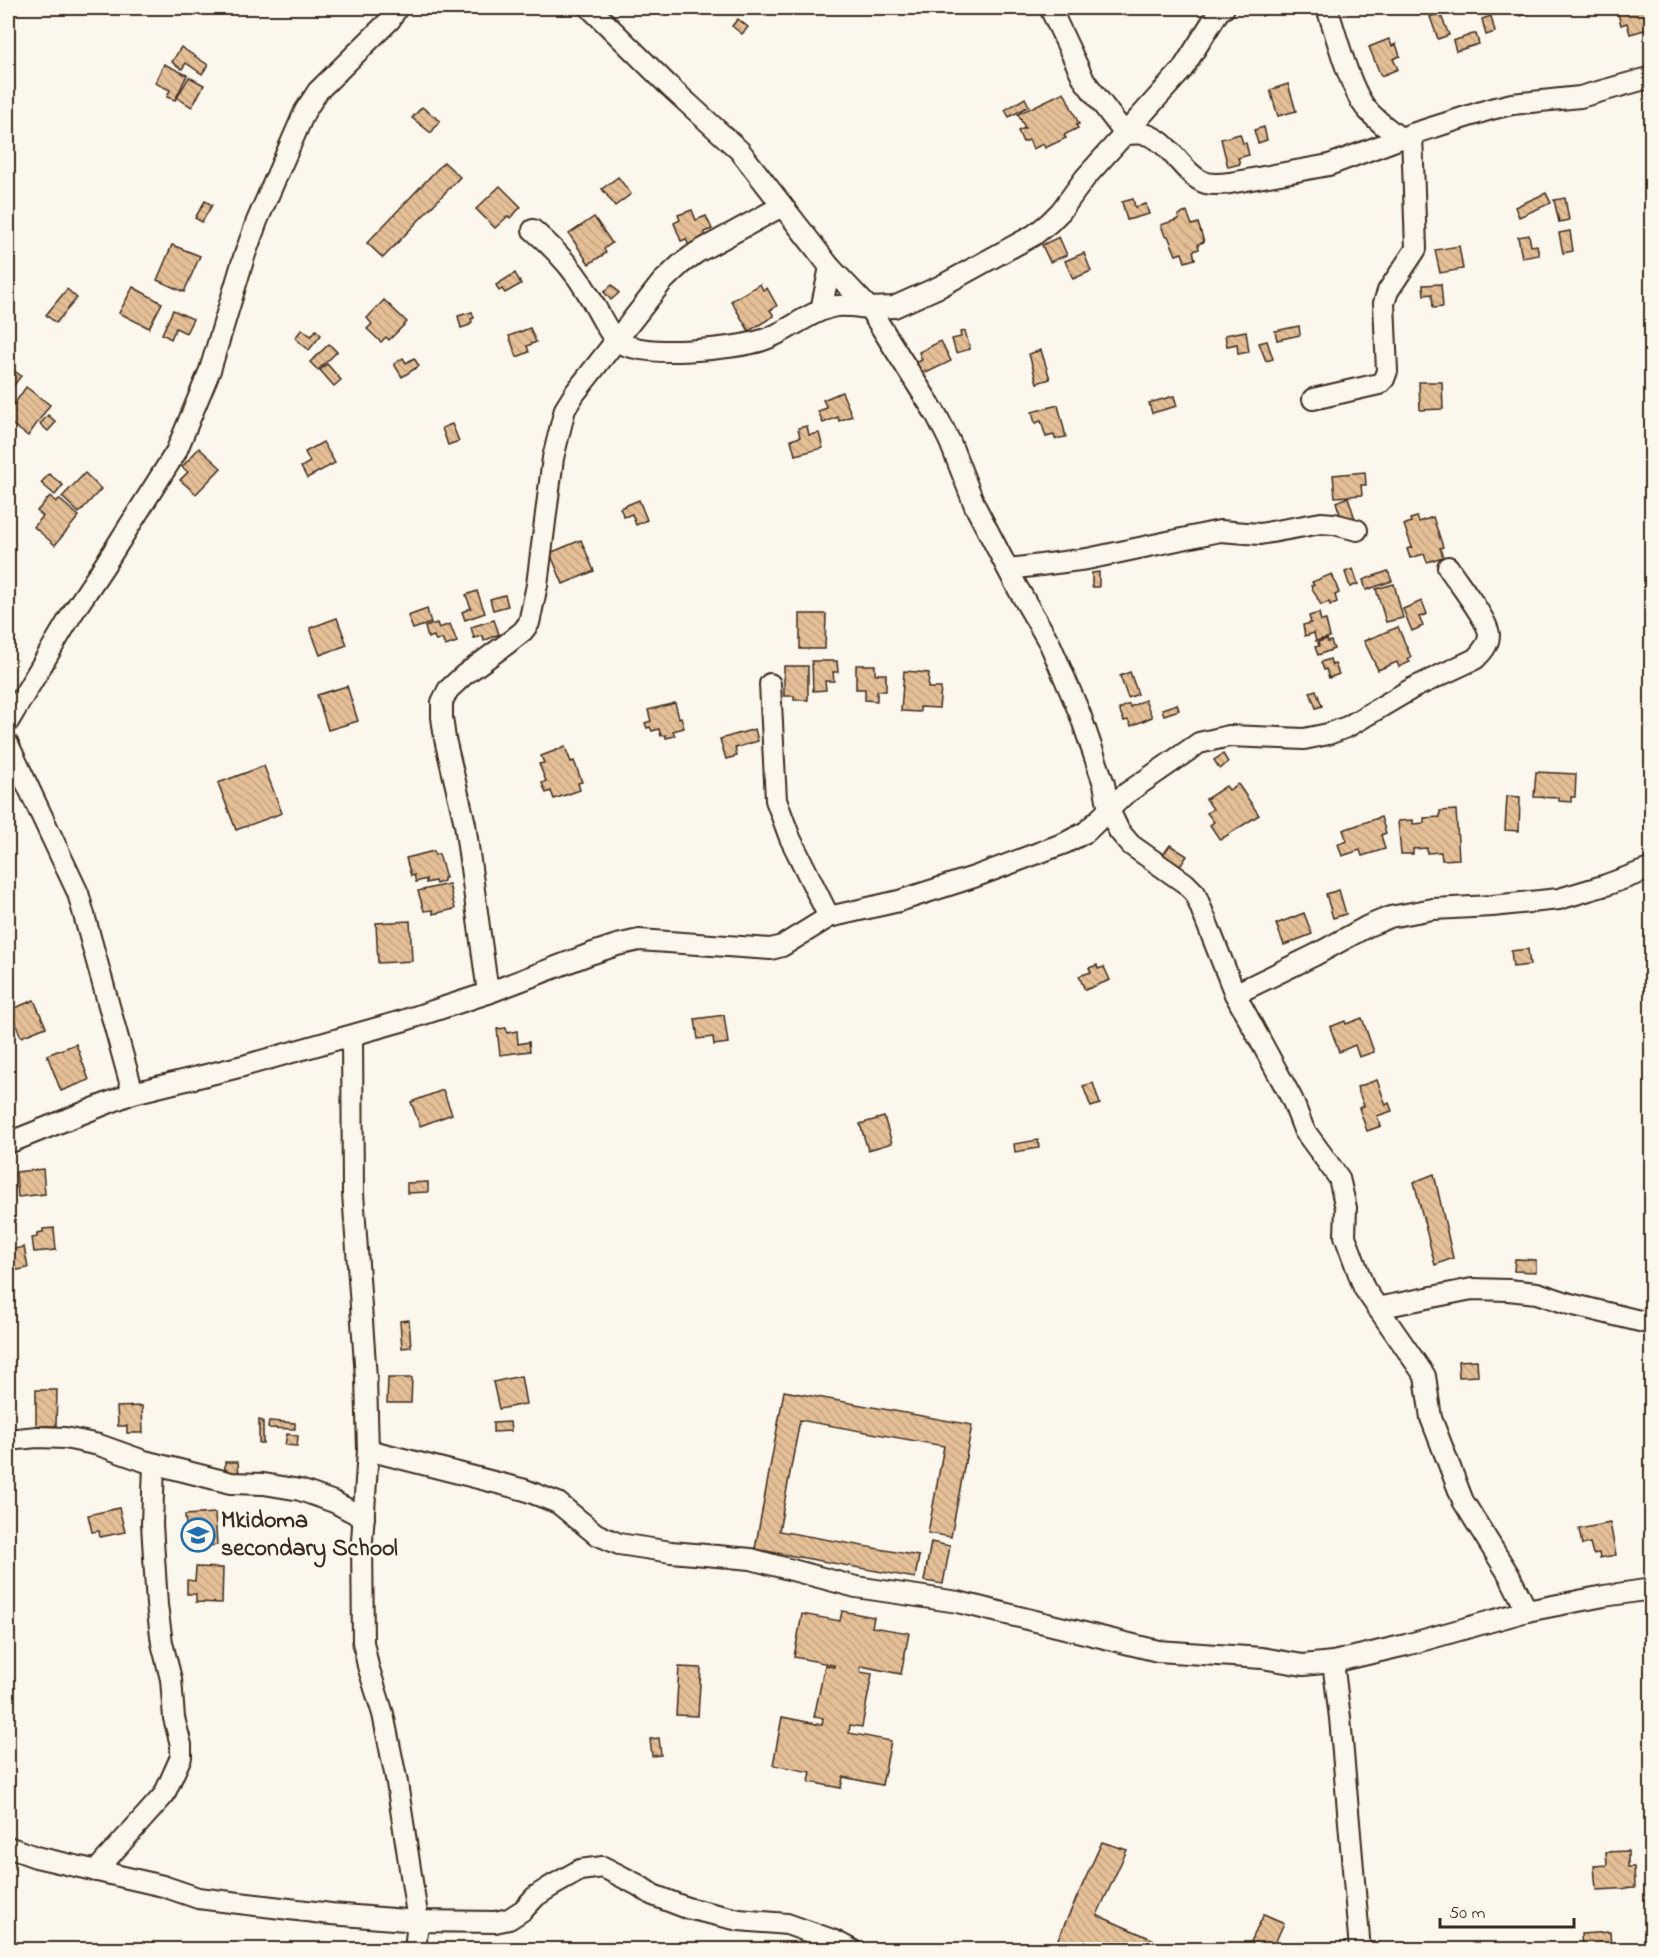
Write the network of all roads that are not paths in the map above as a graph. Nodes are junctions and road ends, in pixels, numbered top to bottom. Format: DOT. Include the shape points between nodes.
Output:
graph roads {
  1 [pos="397,8"];
  2 [pos="590,8"];
  3 [pos="1050,8"];
  4 [pos="1224,8"];
  5 [pos="1327,8"];
  6 [pos="1652,77"];
  7 [pos="1125,134"];
  8 [pos="1406,136"];
  9 [pos="782,206"];
  10 [pos="533,230"];
  11 [pos="830,267"];
  12 [pos="869,308"];
  13 [pos="821,310"];
  14 [pos="615,340"];
  15 [pos="1313,399"];
  16 [pos="1357,530"];
  17 [pos="1448,567"];
  18 [pos="1009,569"];
  19 [pos="770,684"];
  20 [pos="8,722"];
  21 [pos="8,744"];
  22 [pos="1109,810"];
  23 [pos="1652,868"];
  24 [pos="829,917"];
  25 [pos="489,993"];
  26 [pos="1235,994"];
  27 [pos="352,1036"];
  28 [pos="133,1093"];
  29 [pos="8,1143"];
  30 [pos="1377,1308"];
  31 [pos="1652,1324"];
  32 [pos="8,1440"];
  33 [pos="368,1450"];
  34 [pos="154,1464"];
  35 [pos="364,1518"];
  36 [pos="1652,1589"];
  37 [pos="1527,1611"];
  38 [pos="1333,1662"];
  39 [pos="8,1847"];
  40 [pos="96,1871"];
  41 [pos="418,1920"];
  42 [pos="415,1950"];
  43 [pos="852,1950"];
  44 [pos="1360,1950"];
  1 -- 20 [label="street" via="390,20 318,91 305,111 244,256 210,370 176,452"];
  2 -- 9 [label="street" via="740,151"];
  3 -- 7 [label="street" via="1084,80"];
  4 -- 7 [label="street" via="1182,70"];
  5 -- 8 [label="street" via="1364,106 1377,120"];
  6 -- 8 [label="street" via="1580,97 1491,109"];
  7 -- 8 [label="street" via="1143,134 1157,140 1196,176 1215,184 1329,165"];
  7 -- 12 [label="street" via="1085,178 1061,212 1034,235 894,307"];
  8 -- 15 [label="street" via="1416,249 1384,303 1387,371 1379,384"];
  9 -- 11 [label="street"];
  9 -- 14 [label="street" via="681,264"];
  10 -- 14 [label="street" via="556,250"];
  11 -- 12 [label="street"];
  11 -- 13 [label="street"];
  12 -- 13 [label="street" via="838,306"];
  12 -- 18 [label="street" via="937,416 975,506"];
  13 -- 14 [label="street" via="777,334 745,345 649,351"];
  14 -- 25 [label="street" via="565,409 553,458 529,623 464,675 442,702 445,739 465,824"];
  16 -- 18 [label="street" via="1321,523 1260,534 1220,531 1088,559"];
  17 -- 22 [label="street" via="1488,626 1488,640 1475,659 1328,734 1304,739 1229,736 1199,743 1124,795"];
  18 -- 22 [label="street" via="1050,644 1076,704"];
  19 -- 24 [label="street" via="776,800"];
  21 -- 28 [label="street" via="78,893"];
  22 -- 24 [label="street" via="1086,832 1065,843 910,898"];
  22 -- 26 [label="street" via="1131,845 1195,893"];
  23 -- 26 [label="street" via="1559,898 1433,909 1390,917"];
  24 -- 25 [label="street" via="771,949 639,940 590,954"];
  25 -- 27 [label="street"];
  26 -- 30 [label="street" via="1292,1099 1304,1130 1339,1178 1346,1208 1345,1236 1364,1288"];
  27 -- 28 [label="street"];
  27 -- 33 [label="street" via="353,1193"];
  28 -- 29 [label="street"];
  30 -- 31 [label="street" via="1472,1288 1508,1290 1537,1293"];
  30 -- 37 [label="street" via="1425,1376 1431,1418 1463,1501"];
  32 -- 34 [label="street" via="65,1438"];
  33 -- 35 [label="street"];
  33 -- 38 [label="street" via="525,1490 558,1503 596,1534 619,1544 751,1559 856,1587 958,1602 1158,1651 1262,1658 1303,1665"];
  34 -- 35 [label="street" via="231,1483 300,1490"];
  34 -- 40 [label="street" via="152,1524 157,1605 181,1757 164,1795"];
  35 -- 41 [label="street" via="363,1642 397,1784"];
  36 -- 37 [label="street"];
  37 -- 38 [label="street" via="1406,1646"];
  38 -- 44 [label="street"];
  39 -- 40 [label="street"];
  40 -- 41 [label="street" via="198,1898"];
  41 -- 42 [label="street"];
  41 -- 43 [label="street" via="509,1919 536,1896 580,1870 603,1867 653,1895 687,1908 739,1920 787,1924"];
}
